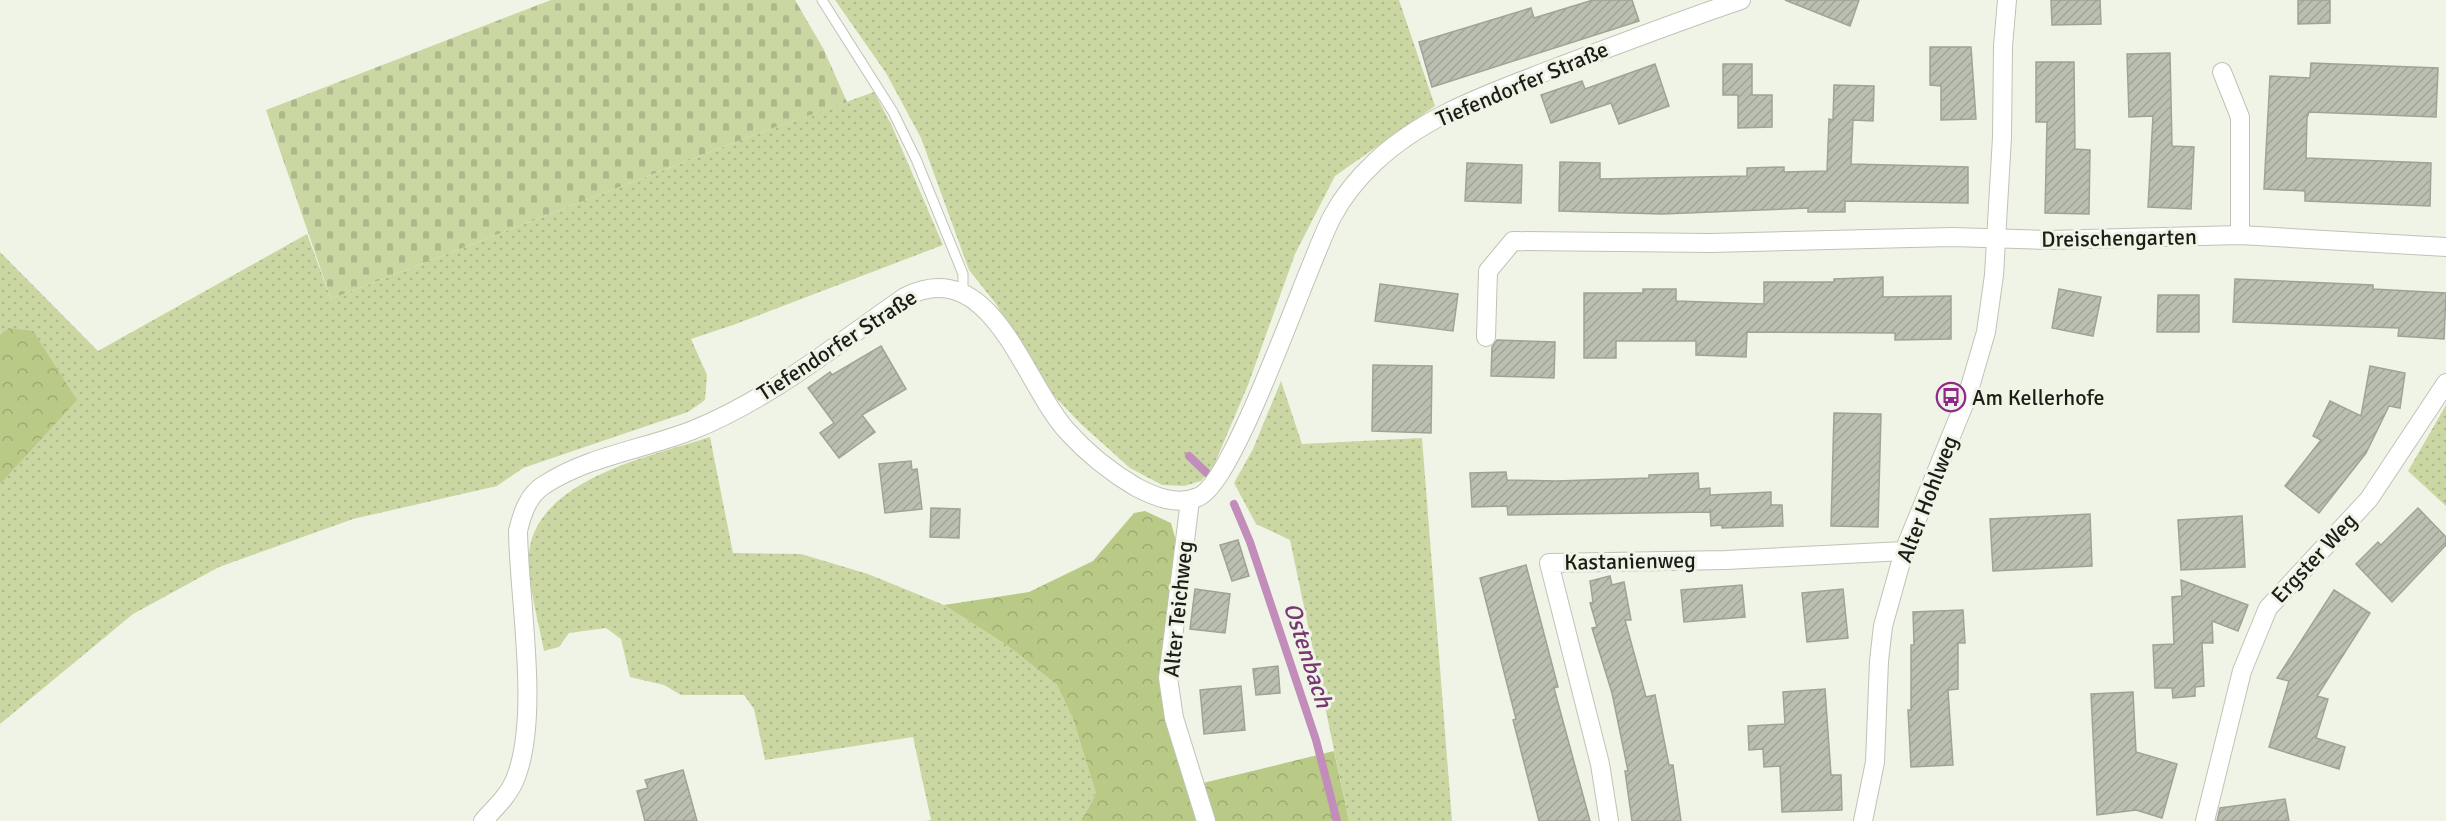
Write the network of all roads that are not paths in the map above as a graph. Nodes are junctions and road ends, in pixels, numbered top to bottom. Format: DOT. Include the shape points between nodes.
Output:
graph roads {
  1 [pos="822,0"];
  2 [pos="1741,0"];
  3 [pos="2007,0"];
  4 [pos="2222,72"];
  5 [pos="2240,235"];
  6 [pos="1997,238"];
  7 [pos="2446,247"];
  8 [pos="963,291"];
  9 [pos="1486,337"];
  10 [pos="2446,383"];
  11 [pos="1190,500"];
  12 [pos="1904,551"];
  13 [pos="483,821"];
  14 [pos="1206,821"];
  15 [pos="1609,821"];
  16 [pos="1863,821"];
  17 [pos="2205,821"];
  1 -- 8 [label="lane" via="892,112 916,159 963,274"];
  2 -- 11 [label="street, Tiefendorfer Straße" via="1477,98 1424,125 1374,163 1334,213 1235,451 1213,487"];
  3 -- 6 [label="street, Alter Hohlweg"];
  4 -- 5 [label="street" via="2240,117"];
  5 -- 6 [label="street, Dreischengarten"];
  5 -- 7 [label="street, Dreischengarten"];
  6 -- 9 [label="street" via="1711,243 1513,241 1488,271"];
  6 -- 12 [label="street, Alter Hohlweg" via="1978,366"];
  8 -- 11 [label="street" via="978,301 1001,328 1035,387 1067,431 1131,484 1168,500"];
  8 -- 13 [label="street, Tiefendorfer Straße" via="945,287 919,290 730,413 542,485 523,508 518,531 527,704 524,742 516,778 501,803"];
  10 -- 17 [label="street, Ergster Weg" via="2369,499 2268,608 2242,671"];
  11 -- 14 [label="street, Alter Teichweg" via="1168,678 1174,718"];
  12 -- 15 [label="street, Kastanienweg" via="1726,560 1549,562 1600,764"];
  12 -- 16 [label="street, Alter Hohlweg" via="1883,626 1875,762"];
}
